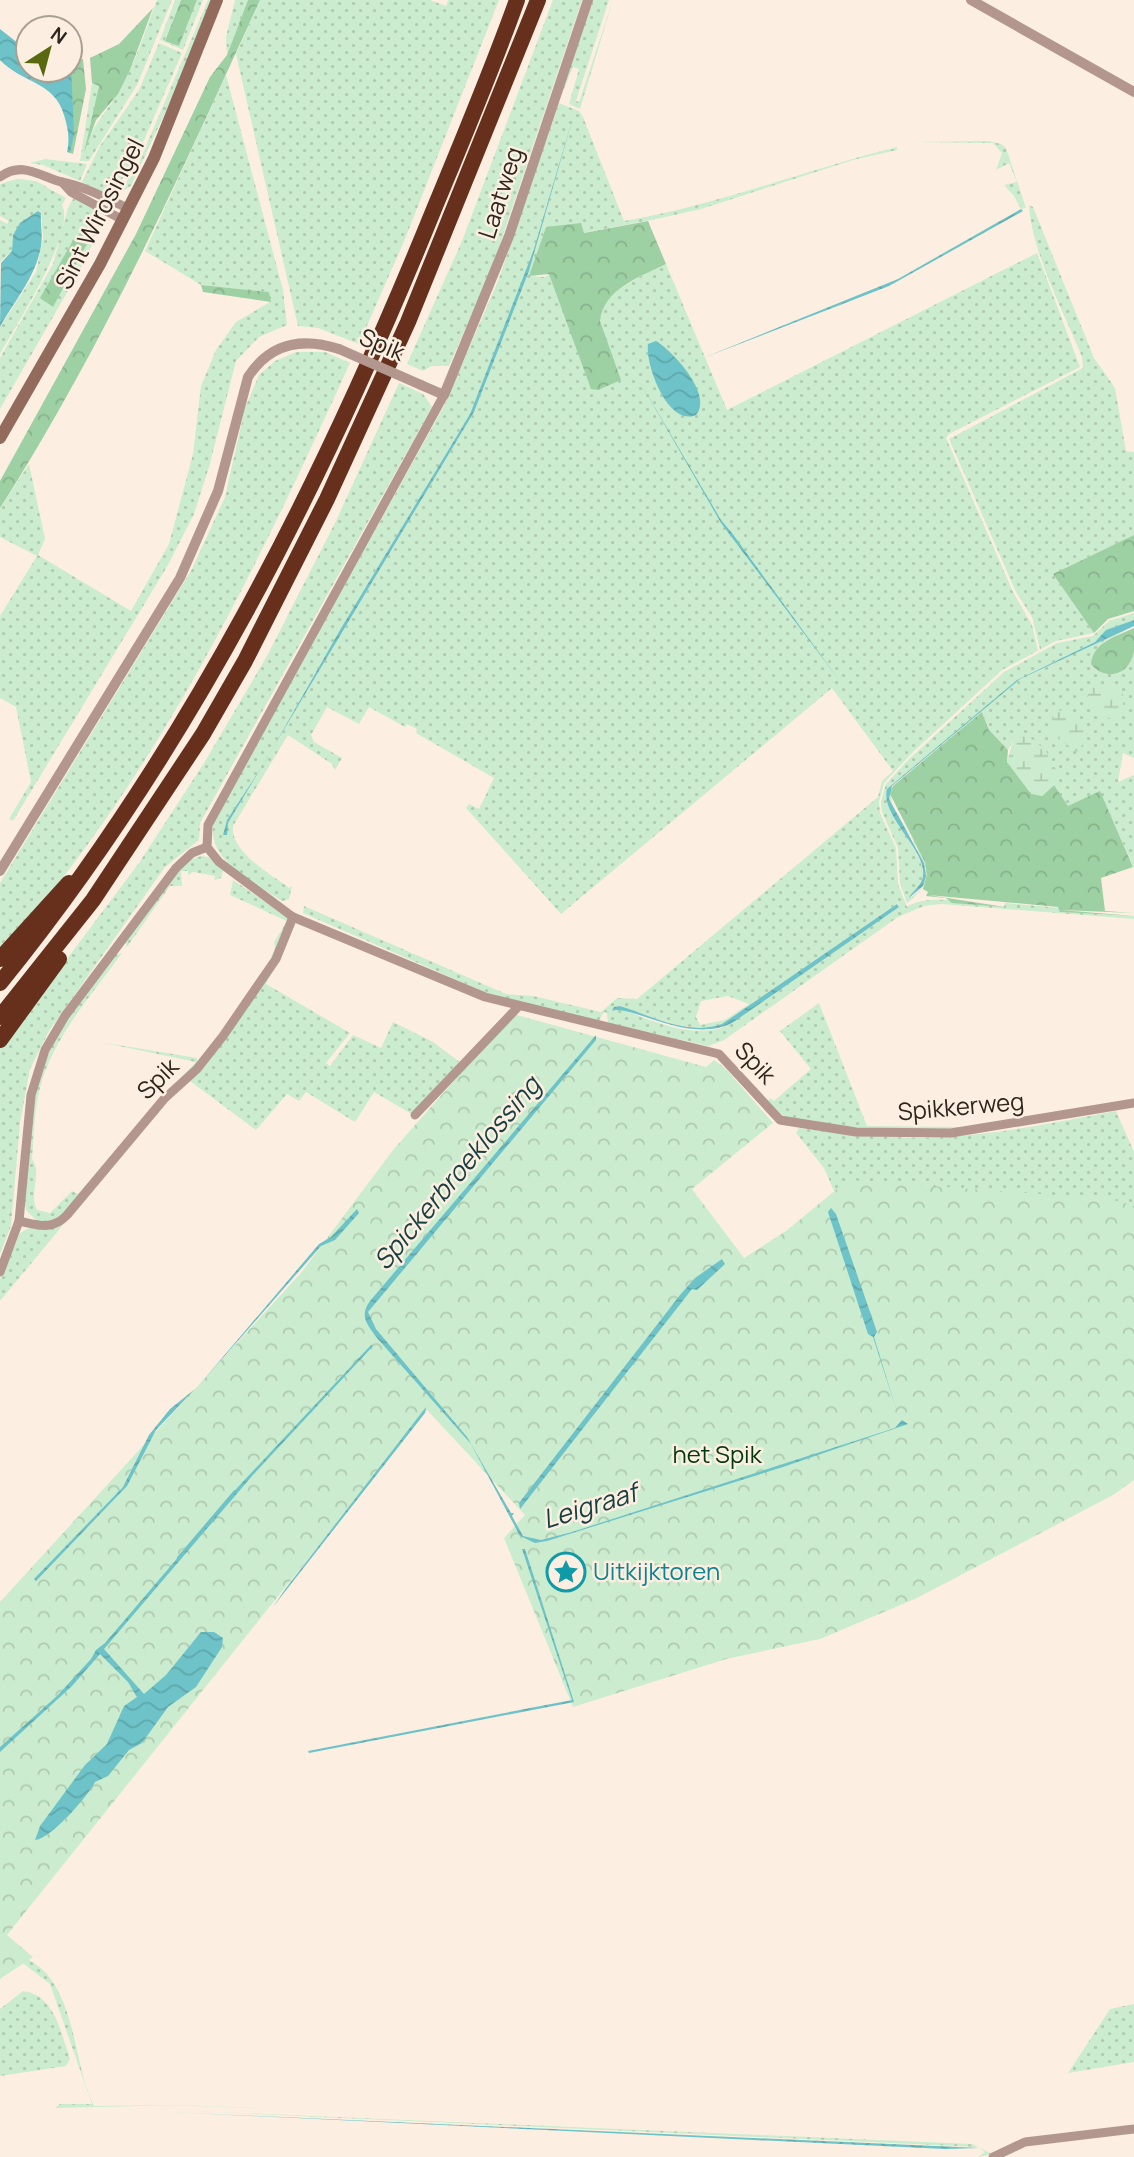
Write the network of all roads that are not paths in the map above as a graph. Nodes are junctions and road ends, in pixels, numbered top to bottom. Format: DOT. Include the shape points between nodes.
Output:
graph roads {
  1 [pos="218,0"];
  2 [pos="517,0"];
  3 [pos="538,0"];
  4 [pos="588,0"];
  5 [pos="971,0"];
  6 [pos="1134,92"];
  7 [pos="2,172"];
  8 [pos="126,215"];
  9 [pos="444,395"];
  10 [pos="0,439"];
  11 [pos="207,847"];
  12 [pos="98,855"];
  13 [pos="0,872"];
  14 [pos="93,900"];
  15 [pos="293,917"];
  16 [pos="0,960"];
  17 [pos="0,983"];
  18 [pos="518,1007"];
  19 [pos="0,1017"];
  20 [pos="0,1040"];
  21 [pos="1134,1103"];
  22 [pos="415,1115"];
  23 [pos="791,1123"];
  24 [pos="19,1222"];
  25 [pos="0,1272"];
  26 [pos="1134,2129"];
  27 [pos="993,2157"];
  1 -- 8 [label="main road, Sint Wirosingel"];
  2 -- 12 [label="highway" via="391,315 308,496 191,712"];
  3 -- 14 [label="highway" via="408,322 327,499 203,734"];
  4 -- 9 [label="street, Laatweg" via="492,283"];
  5 -- 6 [label="street"];
  7 -- 8 [label="street" via="28,169 79,185"];
  8 -- 10 [label="main road, Sint Wirosingel"];
  9 -- 11 [label="street" via="208,825"];
  9 -- 13 [label="street, Spik, bridge" via="323,344 296,343 268,355 252,370 239,401 218,491 180,578"];
  11 -- 15 [label="street, Spik" via="219,863"];
  11 -- 24 [label="street" via="176,868 65,1016 45,1050 31,1095"];
  12 -- 16 [label="highway"];
  12 -- 17 [label="highway"];
  14 -- 19 [label="highway"];
  14 -- 20 [label="highway" via="81,929"];
  15 -- 18 [label="street, Spik"];
  15 -- 24 [label="street, Spik" via="276,959 223,1037 67,1215 48,1227"];
  18 -- 22 [label="street"];
  18 -- 23 [label="street, Spik" via="719,1054 773,1115"];
  21 -- 23 [label="street, Spikkerweg" via="951,1133 856,1132"];
  24 -- 25 [label="street"];
  26 -- 27 [label="street" via="1025,2141"];
}
